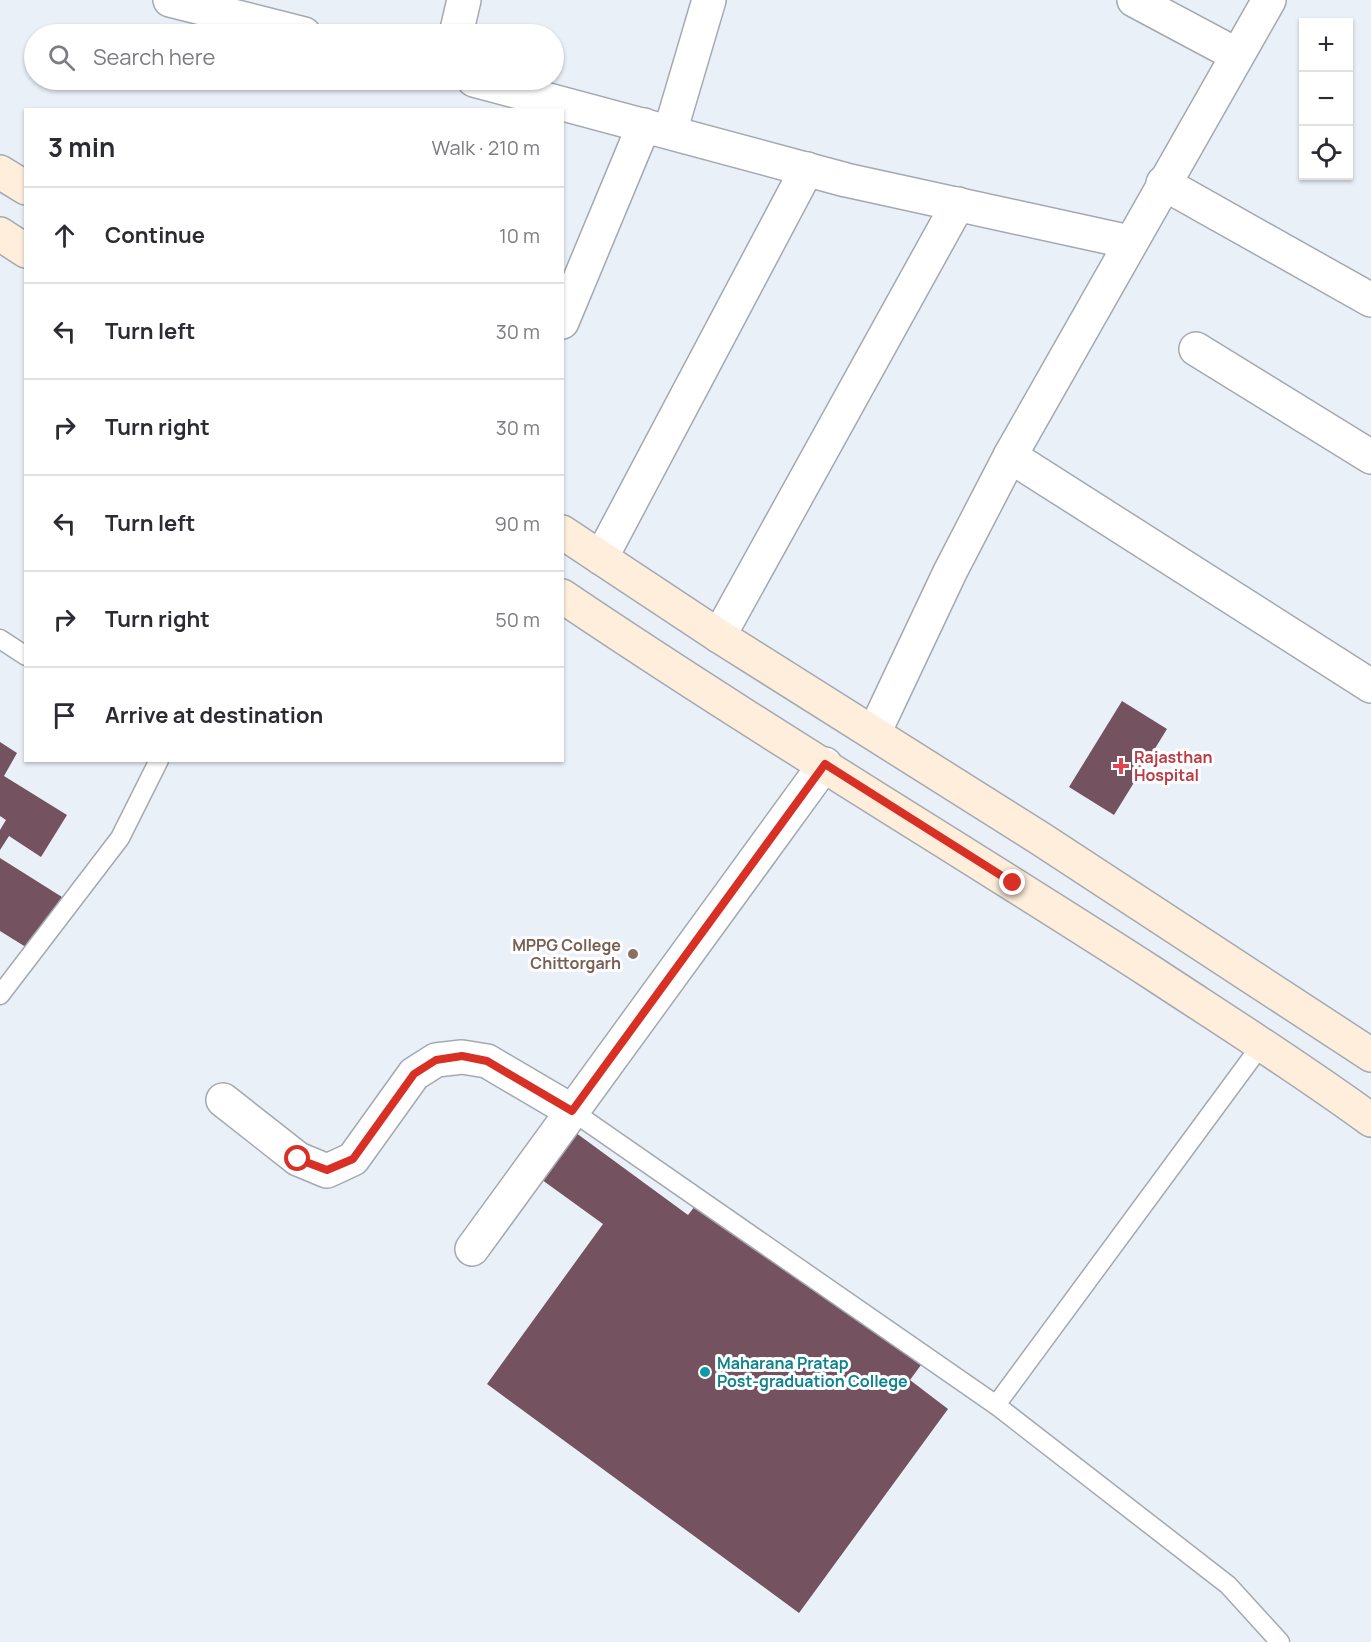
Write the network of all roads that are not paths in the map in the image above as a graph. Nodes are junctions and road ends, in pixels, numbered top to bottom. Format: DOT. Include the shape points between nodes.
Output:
graph roads {
  1 [pos="170,0"];
  2 [pos="464,0"];
  3 [pos="709,0"];
  4 [pos="1134,0"];
  5 [pos="1269,0"];
  6 [pos="265,24"];
  7 [pos="458,24"];
  8 [pos="1237,55"];
  9 [pos="511,90"];
  10 [pos="657,129"];
  11 [pos="807,169"];
  12 [pos="0,172"];
  13 [pos="1163,183"];
  14 [pos="24,187"];
  15 [pos="958,204"];
  16 [pos="0,234"];
  17 [pos="1130,242"];
  18 [pos="24,250"];
  19 [pos="1371,300"];
  20 [pos="564,318"];
  21 [pos="1196,349"];
  22 [pos="1010,456"];
  23 [pos="1371,456"];
  24 [pos="564,533"];
  25 [pos="601,558"];
  26 [pos="564,597"];
  27 [pos="719,636"];
  28 [pos="0,639"];
  29 [pos="24,655"];
  30 [pos="1371,686"];
  31 [pos="874,733"];
  32 [pos="158,762"];
  33 [pos="825,764"];
  34 [pos="0,995"];
  35 [pos="1262,1044"];
  36 [pos="1371,1054"];
  37 [pos="223,1100"];
  38 [pos="572,1111"];
  39 [pos="1371,1119"];
  40 [pos="472,1249"];
  41 [pos="996,1405"];
  42 [pos="1280,1642"];
  1 -- 6 [label="street"];
  2 -- 7 [label="street"];
  3 -- 10 [label="street"];
  4 -- 8 [label="street"];
  5 -- 8 [label="street"];
  8 -- 13 [label="street"];
  9 -- 10 [label="street"];
  10 -- 11 [label="street"];
  10 -- 20 [label="street"];
  11 -- 15 [label="street"];
  11 -- 25 [label="street"];
  12 -- 14 [label="main road"];
  13 -- 17 [label="street"];
  13 -- 19 [label="street"];
  15 -- 17 [label="street"];
  15 -- 27 [label="street"];
  16 -- 18 [label="main road"];
  17 -- 22 [label="street"];
  21 -- 23 [label="street"];
  22 -- 30 [label="street"];
  22 -- 31 [label="street"];
  24 -- 25 [label="main road"];
  25 -- 27 [label="main road"];
  26 -- 33 [label="main road"];
  27 -- 31 [label="main road"];
  28 -- 29 [label="lane"];
  31 -- 36 [label="main road"];
  32 -- 34 [label="lane" via="120,838"];
  33 -- 35 [label="main road"];
  33 -- 38 [label="street"];
  35 -- 39 [label="main road"];
  35 -- 41 [label="lane"];
  37 -- 38 [label="street" via="298,1159 327,1170 353,1159 414,1074 436,1060 462,1056 487,1061"];
  38 -- 40 [label="street"];
  38 -- 41 [label="lane"];
  41 -- 42 [label="lane" via="1228,1585"];
}
